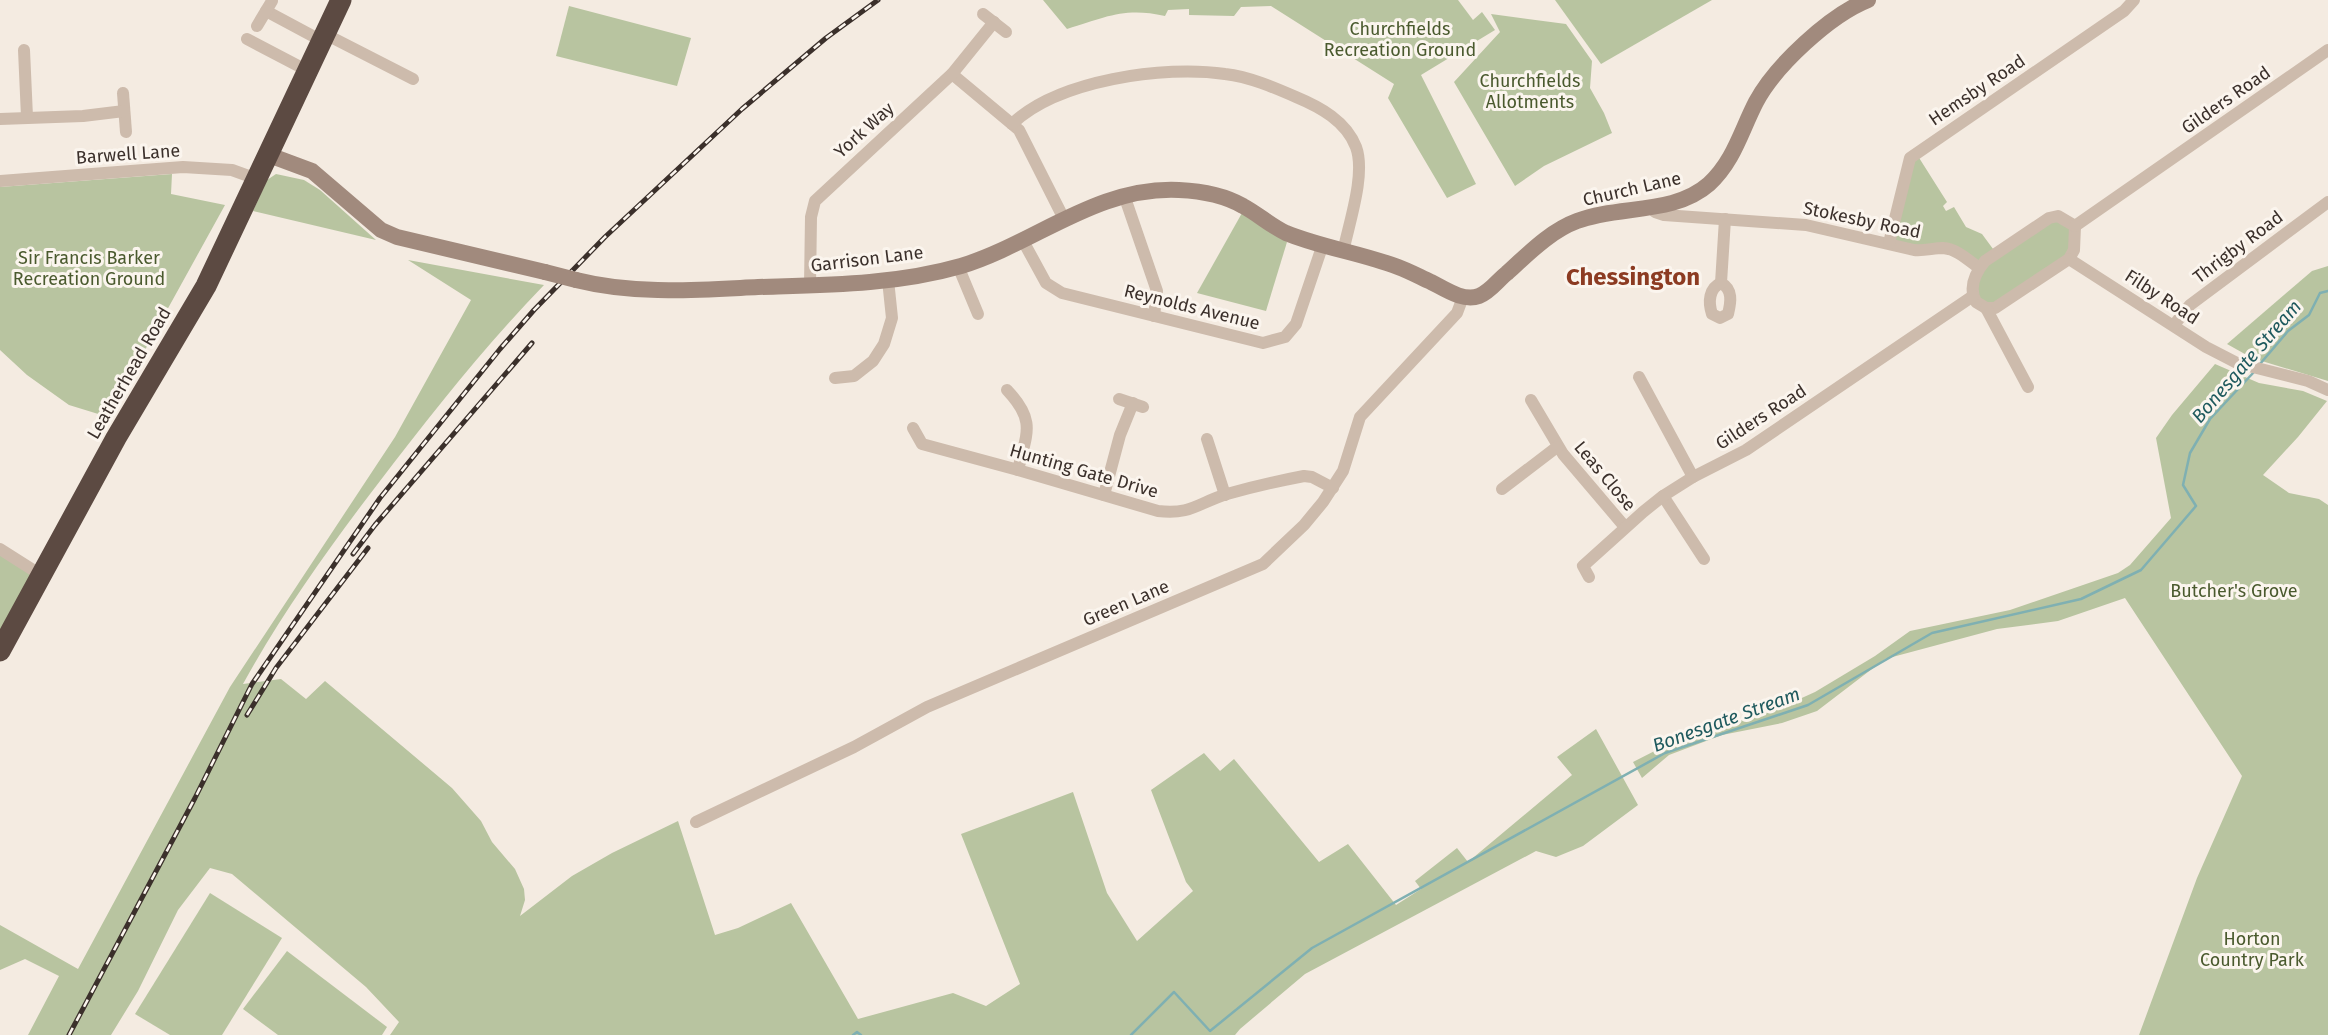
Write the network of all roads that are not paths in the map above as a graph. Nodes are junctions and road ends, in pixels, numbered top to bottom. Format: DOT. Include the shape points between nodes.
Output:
graph roads {
  1 [pos="341,0"];
  2 [pos="1868,0"];
  3 [pos="2134,0"];
  4 [pos="269,6"];
  5 [pos="983,14"];
  6 [pos="994,22"];
  7 [pos="257,26"];
  8 [pos="1006,32"];
  9 [pos="323,38"];
  10 [pos="247,40"];
  11 [pos="2328,50"];
  12 [pos="28,55"];
  13 [pos="308,71"];
  14 [pos="952,74"];
  15 [pos="413,79"];
  16 [pos="122,93"];
  17 [pos="124,111"];
  18 [pos="27,117"];
  19 [pos="0,119"];
  20 [pos="1012,124"];
  21 [pos="126,132"];
  22 [pos="269,155"];
  23 [pos="257,179"];
  24 [pos="0,181"];
  25 [pos="1695,194"];
  26 [pos="1124,195"];
  27 [pos="2328,202"];
  28 [pos="1653,206"];
  29 [pos="1702,218"];
  30 [pos="1064,219"];
  31 [pos="1725,219"];
  32 [pos="2075,226"];
  33 [pos="1022,239"];
  34 [pos="1889,243"];
  35 [pos="1322,247"];
  36 [pos="1343,252"];
  37 [pos="2069,259"];
  38 [pos="958,266"];
  39 [pos="1979,268"];
  40 [pos="888,280"];
  41 [pos="1721,282"];
  42 [pos="810,286"];
  43 [pos="1973,296"];
  44 [pos="1463,297"];
  45 [pos="1986,308"];
  46 [pos="978,314"];
  47 [pos="1154,316"];
  48 [pos="2174,326"];
  49 [pos="1639,377"];
  50 [pos="835,378"];
  51 [pos="2028,387"];
  52 [pos="1007,390"];
  53 [pos="2328,390"];
  54 [pos="1119,398"];
  55 [pos="1531,400"];
  56 [pos="913,428"];
  57 [pos="1207,439"];
  58 [pos="1557,447"];
  59 [pos="1018,470"];
  60 [pos="1693,477"];
  61 [pos="1333,488"];
  62 [pos="1502,489"];
  63 [pos="1104,495"];
  64 [pos="1225,495"];
  65 [pos="1664,496"];
  66 [pos="1625,527"];
  67 [pos="0,549"];
  68 [pos="1697,555"];
  69 [pos="1582,567"];
  70 [pos="41,575"];
  71 [pos="0,651"];
  72 [pos="696,822"];
  1 -- 9 [label="highway, Leatherhead Road"];
  2 -- 25 [label="street, Church Lane" via="1831,21 1767,83 1733,155"];
  3 -- 34 [label="street, Hemsby Road" via="1910,158"];
  4 -- 7 [label="street"];
  4 -- 9 [label="street"];
  5 -- 6 [label="street"];
  6 -- 8 [label="street"];
  6 -- 14 [label="street, York Way"];
  9 -- 13 [label="highway, Leatherhead Road"];
  9 -- 15 [label="street"];
  10 -- 13 [label="street"];
  11 -- 32 [label="street, Gilders Road"];
  12 -- 18 [label="street"];
  13 -- 22 [label="highway, Leatherhead Road"];
  14 -- 20 [label="street"];
  14 -- 42 [label="street, York Way" via="815,201"];
  16 -- 17 [label="street"];
  17 -- 18 [label="street"];
  17 -- 21 [label="street"];
  18 -- 19 [label="street"];
  20 -- 30 [label="street"];
  20 -- 36 [label="street" via="1037,105 1123,77 1192,71 1266,83 1334,118 1357,148 1360,163"];
  22 -- 23 [label="highway, Leatherhead Road"];
  22 -- 42 [label="street, Garrison Lane, bridge" via="312,171 381,230 397,237 604,286 646,290"];
  23 -- 24 [label="street, Barwell Lane" via="232,170 183,167"];
  23 -- 70 [label="highway, Leatherhead Road" via="206,286"];
  25 -- 28 [label="street, Church Lane"];
  25 -- 29 [label="street"];
  26 -- 30 [label="street, Garrison Lane"];
  26 -- 35 [label="street, Garrison Lane" via="1167,190 1223,197 1282,231"];
  26 -- 47 [label="street" via="1157,291"];
  27 -- 48 [label="street, Thrigby Road" via="2190,305"];
  28 -- 29 [label="street, Stokesby Road" via="1658,214"];
  28 -- 44 [label="street, Church Lane" via="1572,223 1482,294"];
  29 -- 31 [label="street, Stokesby Road"];
  30 -- 33 [label="street, Garrison Lane"];
  31 -- 34 [label="street, Stokesby Road" via="1805,225"];
  31 -- 41 [label="street"];
  32 -- 37 [label="street"];
  32 -- 39 [label="street" via="2058,216 2049,218"];
  33 -- 38 [label="street, Garrison Lane"];
  33 -- 47 [label="street, Reynolds Avenue" via="1046,284 1062,293"];
  34 -- 39 [label="street, Stokesby Road" via="1926,251 1948,248"];
  35 -- 36 [label="street, Garrison Lane"];
  35 -- 47 [label="street, Reynolds Avenue" via="1297,324 1285,337 1263,343"];
  36 -- 44 [label="street, Garrison Lane" via="1401,268"];
  37 -- 45 [label="street" via="1996,308"];
  37 -- 48 [label="street, Filby Road"];
  38 -- 40 [label="street, Garrison Lane"];
  38 -- 46 [label="street"];
  39 -- 43 [label="street"];
  40 -- 42 [label="street, Garrison Lane"];
  40 -- 50 [label="street" via="892,318 884,344 873,361 854,376"];
  43 -- 45 [label="street"];
  43 -- 60 [label="street, Gilders Road" via="1746,450"];
  44 -- 61 [label="street, Green Lane" via="1457,313 1360,417"];
  45 -- 51 [label="street"];
  48 -- 53 [label="street, Filby Road" via="2237,363"];
  49 -- 60 [label="street"];
  52 -- 59 [label="street" via="1026,414 1028,430"];
  54 -- 63 [label="street" via="1138,405 1120,435"];
  55 -- 58 [label="street, Leas Close"];
  56 -- 59 [label="street, Hunting Gate Drive" via="922,444"];
  57 -- 64 [label="street"];
  58 -- 62 [label="street, Leas Close" via="1516,485"];
  58 -- 66 [label="street, Leas Close"];
  59 -- 63 [label="street, Hunting Gate Drive"];
  60 -- 65 [label="street, Gilders Road"];
  61 -- 64 [label="street, Hunting Gate Drive" via="1304,476"];
  61 -- 72 [label="street, Green Lane" via="1304,525 1263,564 927,707"];
  63 -- 64 [label="street, Hunting Gate Drive" via="1177,513"];
  65 -- 66 [label="street, Gilders Road"];
  65 -- 68 [label="street"];
  66 -- 69 [label="street, Gilders Road"];
  67 -- 70 [label="street"];
  70 -- 71 [label="highway, Leatherhead Road"];
}
